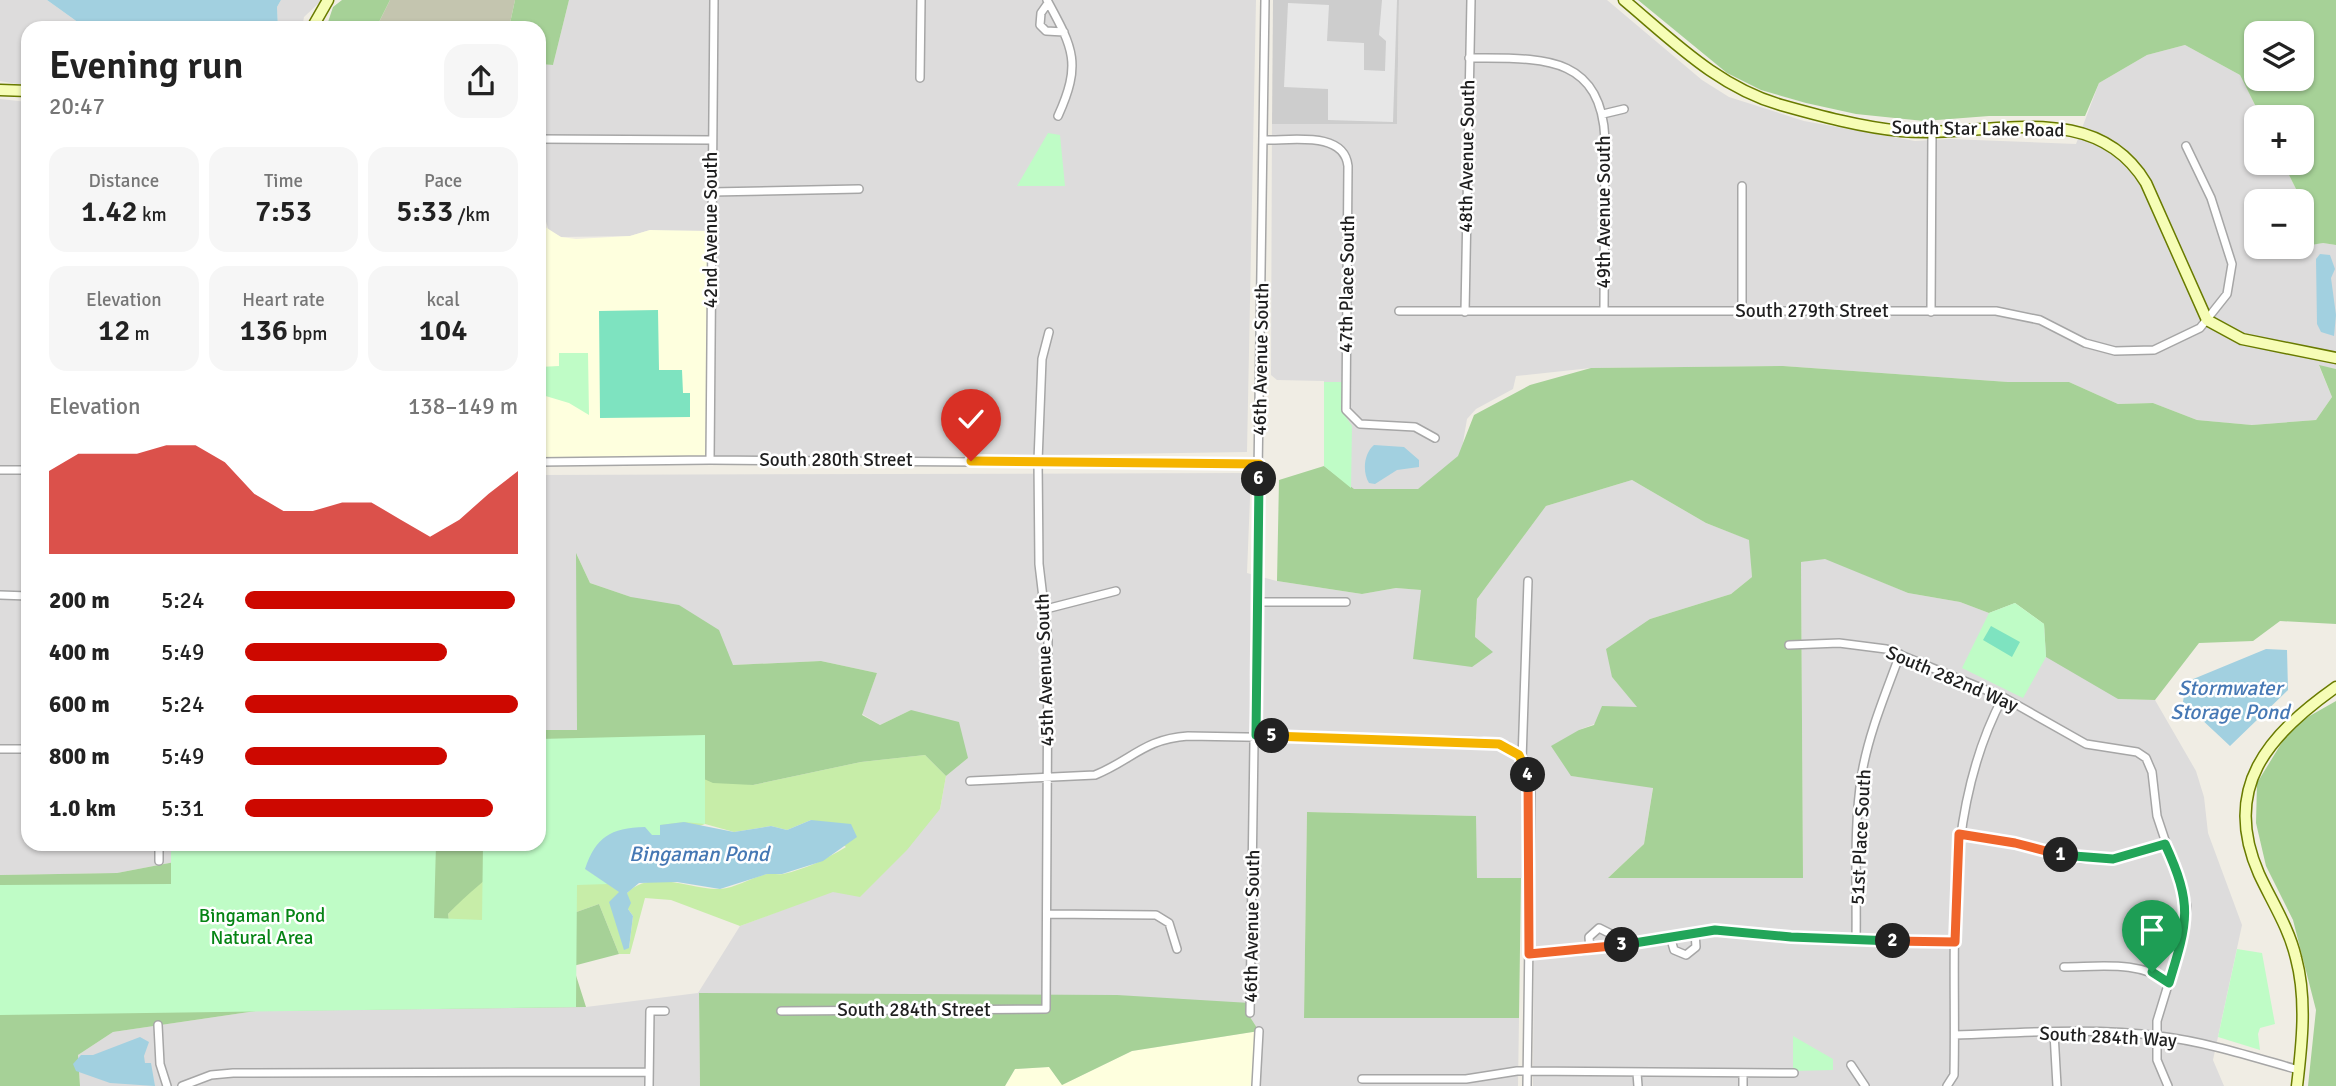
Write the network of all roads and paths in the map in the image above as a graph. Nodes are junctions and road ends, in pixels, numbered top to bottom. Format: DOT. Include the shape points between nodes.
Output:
graph roads {
  1 [pos="328,0"];
  2 [pos="714,0"];
  3 [pos="921,0"];
  4 [pos="1265,0"];
  5 [pos="1471,0"];
  6 [pos="1624,0"];
  7 [pos="1048,1"];
  8 [pos="316,21"];
  9 [pos="1065,32"];
  10 [pos="1469,58"];
  11 [pos="920,78"];
  12 [pos="0,90"];
  13 [pos="21,91"];
  14 [pos="1624,109"];
  15 [pos="1603,114"];
  16 [pos="1058,116"];
  17 [pos="1932,131"];
  18 [pos="546,139"];
  19 [pos="712,140"];
  20 [pos="1263,140"];
  21 [pos="2186,146"];
  22 [pos="1742,186"];
  23 [pos="859,189"];
  24 [pos="711,192"];
  25 [pos="1604,310"];
  26 [pos="1742,310"];
  27 [pos="1399,311"];
  28 [pos="1465,312"];
  29 [pos="1931,312"];
  30 [pos="2207,320"];
  31 [pos="1049,332"];
  32 [pos="2336,358"];
  33 [pos="1435,438"];
  34 [pos="710,460"];
  35 [pos="1038,461"];
  36 [pos="546,462"];
  37 [pos="1259,464"];
  38 [pos="0,470"];
  39 [pos="21,470"];
  40 [pos="1528,581"];
  41 [pos="1116,591"];
  42 [pos="0,595"];
  43 [pos="21,596"];
  44 [pos="1258,602"];
  45 [pos="1346,602"];
  46 [pos="1046,609"];
  47 [pos="1789,645"];
  48 [pos="1900,654"];
  49 [pos="2336,687"];
  50 [pos="2003,697"];
  51 [pos="1256,735"];
  52 [pos="0,749"];
  53 [pos="21,749"];
  54 [pos="1522,760"];
  55 [pos="1048,778"];
  56 [pos="970,780"];
  57 [pos="1959,834"];
  58 [pos="2165,844"];
  59 [pos="159,851"];
  60 [pos="159,861"];
  61 [pos="1047,914"];
  62 [pos="1695,932"];
  63 [pos="1670,936"];
  64 [pos="1856,941"];
  65 [pos="1955,942"];
  66 [pos="1613,946"];
  67 [pos="1177,948"];
  68 [pos="1590,950"];
  69 [pos="1529,954"];
  70 [pos="2064,967"];
  71 [pos="2169,983"];
  72 [pos="1046,1009"];
  73 [pos="665,1011"];
  74 [pos="781,1011"];
  75 [pos="1250,1013"];
  76 [pos="158,1024"];
  77 [pos="1259,1031"];
  78 [pos="2054,1032"];
  79 [pos="1955,1035"];
  80 [pos="2156,1035"];
  81 [pos="1850,1065"];
  82 [pos="2299,1070"];
  83 [pos="649,1072"];
  84 [pos="1527,1072"];
  85 [pos="1637,1073"];
  86 [pos="1743,1073"];
  87 [pos="1794,1073"];
  88 [pos="1362,1079"];
  89 [pos="1948,1084"];
  90 [pos="167,1086"];
  91 [pos="182,1086"];
  92 [pos="649,1086"];
  93 [pos="1256,1086"];
  94 [pos="1527,1086"];
  95 [pos="1637,1086"];
  96 [pos="1743,1086"];
  97 [pos="1865,1086"];
  98 [pos="2057,1086"];
  99 [pos="2168,1086"];
  100 [pos="2297,1086"];
  1 -- 8 [label="street"];
  2 -- 19 [label="street, 42nd Avenue South"];
  3 -- 11 [label="street"];
  4 -- 20 [label="street, 46th Avenue South"];
  5 -- 10 [label="street, 48th Avenue South"];
  6 -- 17 [label="street, South Star Lake Road" via="1716,75 1752,95 1858,123"];
  7 -- 9 [label="street"];
  7 -- 9 [label="street" via="1040,25 1046,31"];
  9 -- 16 [label="street" via="1072,71"];
  10 -- 15 [label="street, 49th Avenue South" via="1549,61 1570,69 1588,84"];
  10 -- 28 [label="street, 48th Avenue South"];
  12 -- 13 [label="street"];
  14 -- 15 [label="street, 49th Avenue South"];
  15 -- 25 [label="street, 49th Avenue South"];
  17 -- 29 [label="street"];
  17 -- 30 [label="street, South Star Lake Road" via="2037,127 2086,133 2109,144 2146,183"];
  18 -- 19 [label="street"];
  19 -- 24 [label="street, 42nd Avenue South"];
  20 -- 33 [label="street, 47th Place South" via="1332,142 1342,149 1348,166 1345,403 1350,418 1360,424 1415,426"];
  20 -- 37 [label="street, 46th Avenue South"];
  21 -- 30 [label="street, South 279th Street" via="2211,198 2232,264 2227,294"];
  22 -- 26 [label="street"];
  23 -- 24 [label="street"];
  24 -- 34 [label="street, 42nd Avenue South"];
  25 -- 26 [label="street, South 279th Street"];
  25 -- 28 [label="street, South 279th Street"];
  26 -- 29 [label="street, South 279th Street"];
  27 -- 28 [label="street, South 279th Street"];
  29 -- 30 [label="street, South 279th Street" via="2018,314 2115,351 2154,350 2188,336"];
  30 -- 32 [label="street" via="2242,339"];
  31 -- 35 [label="street, 45th Avenue South" via="1042,359"];
  34 -- 35 [label="street, South 280th Street"];
  34 -- 36 [label="street, South 280th Street"];
  35 -- 37 [label="street, South 280th Street"];
  35 -- 46 [label="street, 45th Avenue South" via="1039,564"];
  37 -- 44 [label="street, 46th Avenue South"];
  38 -- 39 [label="street"];
  40 -- 54 [label="street"];
  41 -- 46 [label="street"];
  42 -- 43 [label="street"];
  44 -- 45 [label="street"];
  44 -- 51 [label="street, 46th Avenue South"];
  46 -- 55 [label="street, 45th Avenue South"];
  47 -- 48 [label="street, South 282nd Way" via="1868,645"];
  48 -- 50 [label="street, South 282nd Way"];
  48 -- 64 [label="street, 51st Place South" via="1862,773"];
  49 -- 82 [label="street" via="2274,738 2257,764 2247,802 2251,854 2297,958 2303,1011"];
  50 -- 57 [label="street" via="1973,768"];
  50 -- 58 [label="street, South 282nd Way" via="2086,744 2137,752 2146,758"];
  51 -- 54 [label="street" via="1485,742 1507,746"];
  51 -- 55 [label="street" via="1160,739 1095,775"];
  51 -- 75 [label="street, 46th Avenue South"];
  52 -- 53 [label="street"];
  54 -- 69 [label="street" via="1531,792"];
  55 -- 56 [label="street"];
  55 -- 61 [label="street, 45th Avenue South"];
  57 -- 58 [label="street" via="2081,859 2128,856"];
  57 -- 65 [label="street"];
  58 -- 71 [label="street" via="2187,922"];
  59 -- 60 [label="street"];
  61 -- 67 [label="street" via="1156,915 1169,923"];
  61 -- 72 [label="street, 45th Avenue South"];
  62 -- 63 [label="street"];
  62 -- 63 [label="street" via="1696,947 1686,956 1674,950"];
  62 -- 64 [label="street" via="1746,931"];
  63 -- 66 [label="street"];
  64 -- 65 [label="street"];
  65 -- 79 [label="street"];
  66 -- 68 [label="street"];
  66 -- 68 [label="street" via="1611,934 1599,928 1589,937"];
  68 -- 69 [label="street"];
  69 -- 84 [label="street"];
  70 -- 71 [label="street" via="2134,968"];
  71 -- 80 [label="street"];
  72 -- 74 [label="street, South 284th Street"];
  73 -- 83 [label="street" via="650,1012"];
  76 -- 90 [label="street" via="160,1064"];
  77 -- 93 [label="street, 46th Avenue South"];
  78 -- 79 [label="street, South 284th Way"];
  78 -- 80 [label="street, South 284th Way"];
  78 -- 98 [label="street"];
  79 -- 89 [label="street" via="1954,1075"];
  80 -- 82 [label="street, South 284th Way"];
  80 -- 99 [label="street" via="2157,1060"];
  81 -- 97 [label="street"];
  82 -- 100 [label="street"];
  83 -- 91 [label="street" via="233,1073 211,1074"];
  83 -- 92 [label="street"];
  84 -- 85 [label="street"];
  84 -- 88 [label="street" via="1466,1079"];
  84 -- 94 [label="street"];
  85 -- 86 [label="street"];
  85 -- 95 [label="street"];
  86 -- 87 [label="street"];
  86 -- 96 [label="street"];
}
